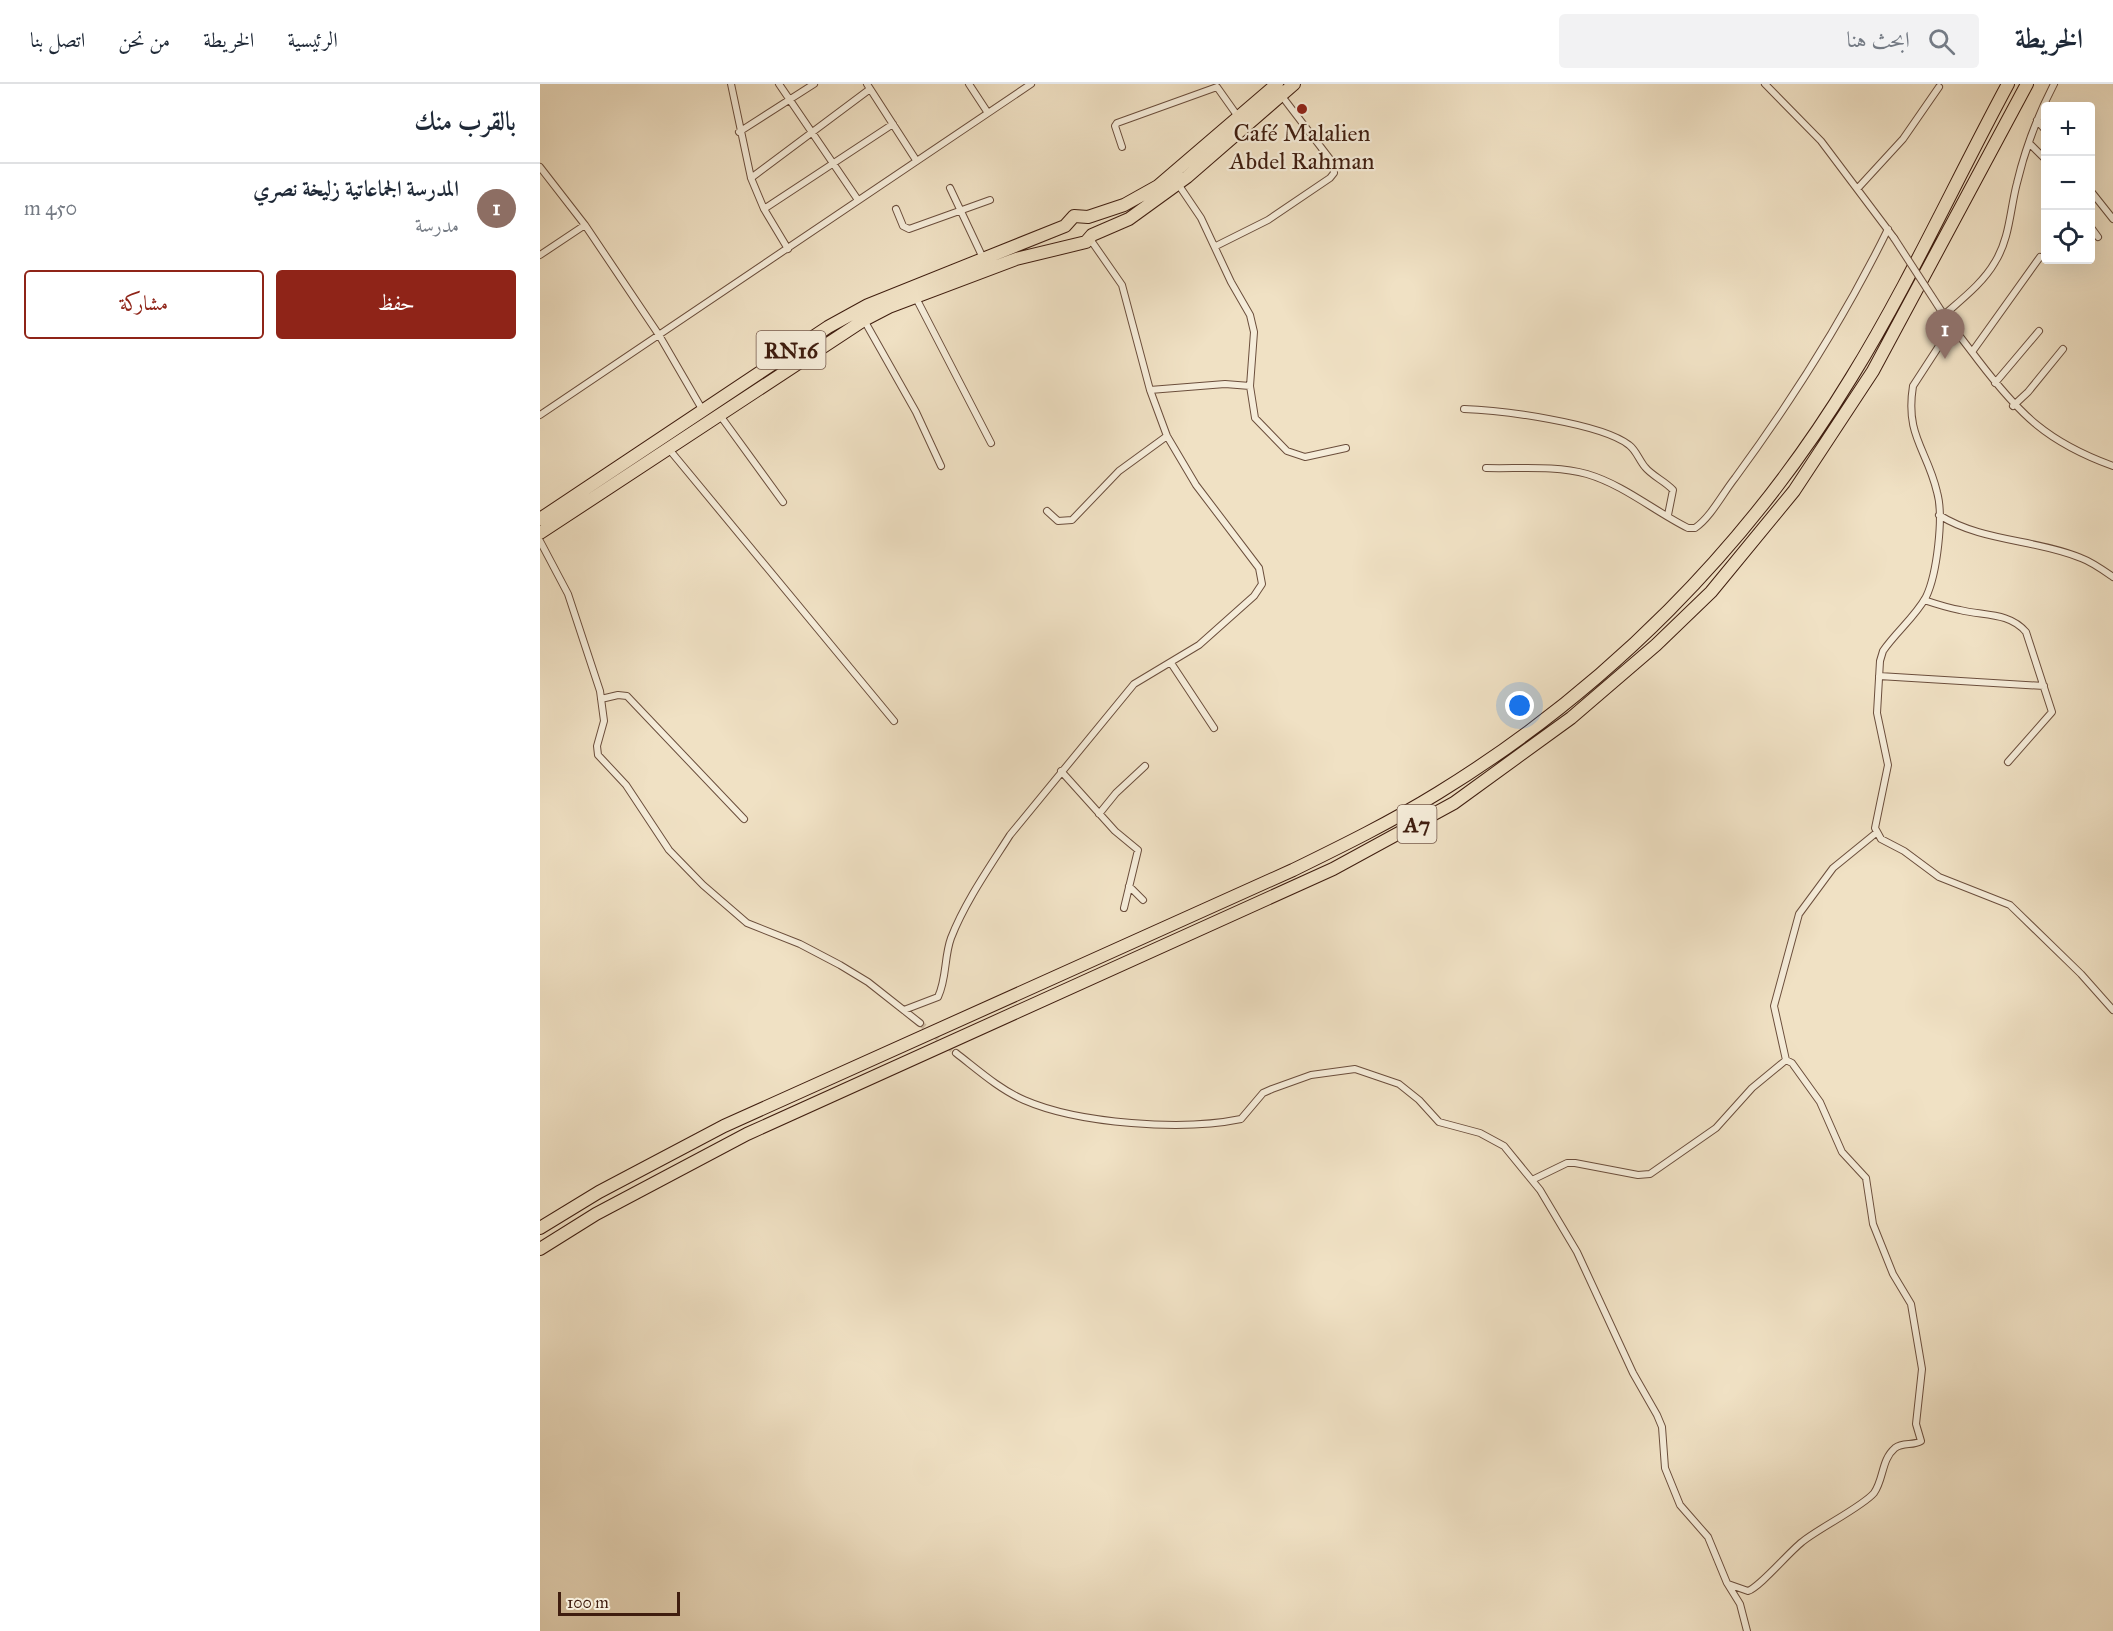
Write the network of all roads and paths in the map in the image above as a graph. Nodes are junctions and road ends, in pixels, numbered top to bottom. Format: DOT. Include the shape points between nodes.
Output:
graph roads {
  1 [pos="731,84"];
  2 [pos="779,84"];
  3 [pos="814,84"];
  4 [pos="969,84"];
  5 [pos="1031,84"];
  6 [pos="1294,84"];
  7 [pos="1765,84"];
  8 [pos="2007,84"];
  9 [pos="2026,84"];
  10 [pos="2054,84"];
  11 [pos="1217,85"];
  12 [pos="869,86"];
  13 [pos="1939,87"];
  14 [pos="1279,90"];
  15 [pos="790,100"];
  16 [pos="988,113"];
  17 [pos="1239,118"];
  18 [pos="2037,120"];
  19 [pos="893,124"];
  20 [pos="2041,125"];
  21 [pos="811,131"];
  22 [pos="740,132"];
  23 [pos="2029,143"];
  24 [pos="1122,147"];
  25 [pos="2042,156"];
  26 [pos="916,160"];
  27 [pos="833,164"];
  28 [pos="540,167"];
  29 [pos="751,178"];
  30 [pos="1178,184"];
  31 [pos="950,188"];
  32 [pos="1858,188"];
  33 [pos="2095,195"];
  34 [pos="858,200"];
  35 [pos="990,200"];
  36 [pos="764,209"];
  37 [pos="896,209"];
  38 [pos="960,210"];
  39 [pos="1088,217"];
  40 [pos="2113,219"];
  41 [pos="585,225"];
  42 [pos="1065,226"];
  43 [pos="1888,229"];
  44 [pos="2095,232"];
  45 [pos="1091,237"];
  46 [pos="2098,237"];
  47 [pos="1076,243"];
  48 [pos="1216,246"];
  49 [pos="788,249"];
  50 [pos="540,255"];
  51 [pos="2040,257"];
  52 [pos="983,258"];
  53 [pos="916,298"];
  54 [pos="1943,313"];
  55 [pos="864,320"];
  56 [pos="1953,326"];
  57 [pos="2039,332"];
  58 [pos="658,335"];
  59 [pos="2063,349"];
  60 [pos="1972,352"];
  61 [pos="1995,383"];
  62 [pos="1250,386"];
  63 [pos="1150,390"];
  64 [pos="2013,406"];
  65 [pos="702,409"];
  66 [pos="1464,409"];
  67 [pos="719,414"];
  68 [pos="540,415"];
  69 [pos="1167,436"];
  70 [pos="991,444"];
  71 [pos="667,447"];
  72 [pos="1346,448"];
  73 [pos="940,465"];
  74 [pos="2113,466"];
  75 [pos="1486,468"];
  76 [pos="783,501"];
  77 [pos="1047,511"];
  78 [pos="1668,515"];
  79 [pos="1939,515"];
  80 [pos="540,519"];
  81 [pos="540,532"];
  82 [pos="540,541"];
  83 [pos="2113,577"];
  84 [pos="1924,600"];
  85 [pos="1171,663"];
  86 [pos="1879,676"];
  87 [pos="2044,686"];
  88 [pos="602,699"];
  89 [pos="894,721"];
  90 [pos="1214,728"];
  91 [pos="2008,762"];
  92 [pos="1145,766"];
  93 [pos="1061,771"];
  94 [pos="1099,814"];
  95 [pos="744,819"];
  96 [pos="1876,833"];
  97 [pos="1128,886"];
  98 [pos="1143,900"];
  99 [pos="1124,908"];
  100 [pos="904,1010"];
  101 [pos="2113,1010"];
  102 [pos="920,1023"];
  103 [pos="956,1053"];
  104 [pos="1786,1060"];
  105 [pos="1532,1180"];
  106 [pos="540,1228"];
  107 [pos="540,1249"];
  108 [pos="1727,1583"];
  109 [pos="1747,1631"];
  1 -- 22 [label="street"];
  2 -- 15 [label="street"];
  3 -- 15 [label="street"];
  4 -- 16 [label="street"];
  5 -- 16 [label="street"];
  6 -- 14 [label="highway, RN16"];
  7 -- 32 [label="street" via="1821,141"];
  8 -- 106 [label="highway, A7" via="1881,326 1804,449 1745,529 1704,574 1640,640 1563,704 1438,793 1361,837 724,1126"];
  9 -- 107 [label="highway, A7" via="1873,371 1794,491 1711,592 1571,718 1454,803 1334,869 747,1134 596,1214"];
  10 -- 18 [label="street"];
  11 -- 17 [label="street"];
  11 -- 24 [label="street" via="1117,123"];
  12 -- 19 [label="street"];
  12 -- 21 [label="street"];
  13 -- 32 [label="street" via="1910,131"];
  14 -- 17 [label="highway, RN16"];
  14 -- 30 [label="highway, RN16"];
  14 -- 48 [label="street" via="1333,163 1334,173 1268,220"];
  15 -- 21 [label="street"];
  15 -- 22 [label="street"];
  16 -- 26 [label="street"];
  17 -- 39 [label="highway, RN16" via="1158,186 1124,205"];
  18 -- 20 [label="street"];
  18 -- 23 [label="street"];
  19 -- 26 [label="street"];
  19 -- 27 [label="street"];
  21 -- 27 [label="street"];
  21 -- 29 [label="street"];
  22 -- 29 [label="street"];
  23 -- 25 [label="street"];
  23 -- 54 [label="street" via="1997,260 1983,279"];
  26 -- 34 [label="street"];
  27 -- 34 [label="street"];
  27 -- 36 [label="street"];
  28 -- 41 [label="street"];
  29 -- 36 [label="street"];
  30 -- 45 [label="highway, RN16" via="1129,219"];
  30 -- 48 [label="street"];
  31 -- 38 [label="street"];
  32 -- 43 [label="street"];
  33 -- 40 [label="street"];
  34 -- 49 [label="street"];
  35 -- 38 [label="street"];
  36 -- 49 [label="street"];
  37 -- 38 [label="street" via="903,226 909,229"];
  38 -- 52 [label="street"];
  39 -- 42 [label="highway, RN16" via="1074,216"];
  39 -- 45 [label="highway" via="1093,225"];
  41 -- 50 [label="street"];
  41 -- 58 [label="street"];
  42 -- 47 [label="highway" via="1068,238"];
  42 -- 52 [label="highway, RN16"];
  43 -- 54 [label="street, bridge"];
  43 -- 78 [label="street" via="1822,352 1702,521 1692,528"];
  44 -- 46 [label="street"];
  45 -- 47 [label="highway, RN16"];
  45 -- 63 [label="street" via="1122,285"];
  47 -- 53 [label="highway, RN16" via="1016,259"];
  48 -- 62 [label="street" via="1254,324"];
  49 -- 58 [label="street"];
  51 -- 60 [label="street"];
  52 -- 65 [label="highway, RN16" via="868,305"];
  53 -- 55 [label="highway, RN16"];
  53 -- 70 [label="street"];
  54 -- 56 [label="street"];
  55 -- 67 [label="highway, RN16"];
  55 -- 73 [label="street" via="916,412"];
  56 -- 60 [label="street"];
  56 -- 79 [label="street" via="1913,386 1912,396 1912,429 1938,492"];
  57 -- 61 [label="street"];
  58 -- 65 [label="street"];
  58 -- 68 [label="street"];
  59 -- 64 [label="street"];
  60 -- 61 [label="street"];
  61 -- 64 [label="street"];
  62 -- 63 [label="street"];
  62 -- 72 [label="street" via="1255,417 1287,452 1305,457"];
  63 -- 69 [label="street"];
  64 -- 74 [label="street" via="2043,432 2079,453"];
  65 -- 80 [label="highway, RN16"];
  66 -- 78 [label="street" via="1556,421 1624,442 1646,468 1673,490"];
  67 -- 71 [label="highway, RN16"];
  67 -- 76 [label="street"];
  69 -- 77 [label="street" via="1119,471 1071,520 1058,521"];
  69 -- 85 [label="street" via="1196,485 1262,576 1259,590 1239,611"];
  71 -- 81 [label="highway, RN16"];
  71 -- 89 [label="street"];
  75 -- 78 [label="street" via="1587,474"];
  79 -- 83 [label="street" via="2011,541 2083,558"];
  79 -- 84 [label="street" via="1936,555"];
  82 -- 88 [label="street" via="568,594"];
  84 -- 86 [label="street" via="1883,651"];
  84 -- 87 [label="street" via="2017,623 2026,632"];
  85 -- 90 [label="street"];
  85 -- 93 [label="street" via="1134,684"];
  86 -- 87 [label="street"];
  86 -- 96 [label="street" via="1878,713 1888,765"];
  87 -- 91 [label="street" via="2051,715"];
  88 -- 95 [label="street" via="618,694 627,696"];
  88 -- 100 [label="street" via="604,721 598,755 626,785 684,866 747,923 840,965"];
  92 -- 94 [label="street"];
  93 -- 94 [label="street"];
  93 -- 100 [label="street" via="1010,835 981,882 951,939 938,998"];
  94 -- 97 [label="street" via="1138,850"];
  96 -- 101 [label="street" via="1939,877 2010,905"];
  96 -- 104 [label="street" via="1833,868 1799,914 1774,1006"];
  97 -- 98 [label="street"];
  97 -- 99 [label="street"];
  100 -- 102 [label="street"];
  103 -- 105 [label="street" via="1023,1099 1061,1113 1108,1121 1180,1123 1241,1119 1263,1093 1272,1089 1311,1075 1355,1069 1399,1084 1439,1122 1494,1138"];
  104 -- 105 [label="street" via="1752,1088 1716,1128 1650,1174 1575,1163"];
  104 -- 108 [label="street" via="1820,1102 1842,1152 1866,1178 1873,1224 1893,1274 1911,1304 1922,1370 1916,1424 1921,1441 1893,1449 1874,1493 1804,1540 1755,1588 1748,1591"];
  105 -- 108 [label="street" via="1577,1252 1633,1373 1657,1415 1662,1426 1665,1468 1680,1506 1708,1537"];
  108 -- 109 [label="street" via="1740,1604"];
}
